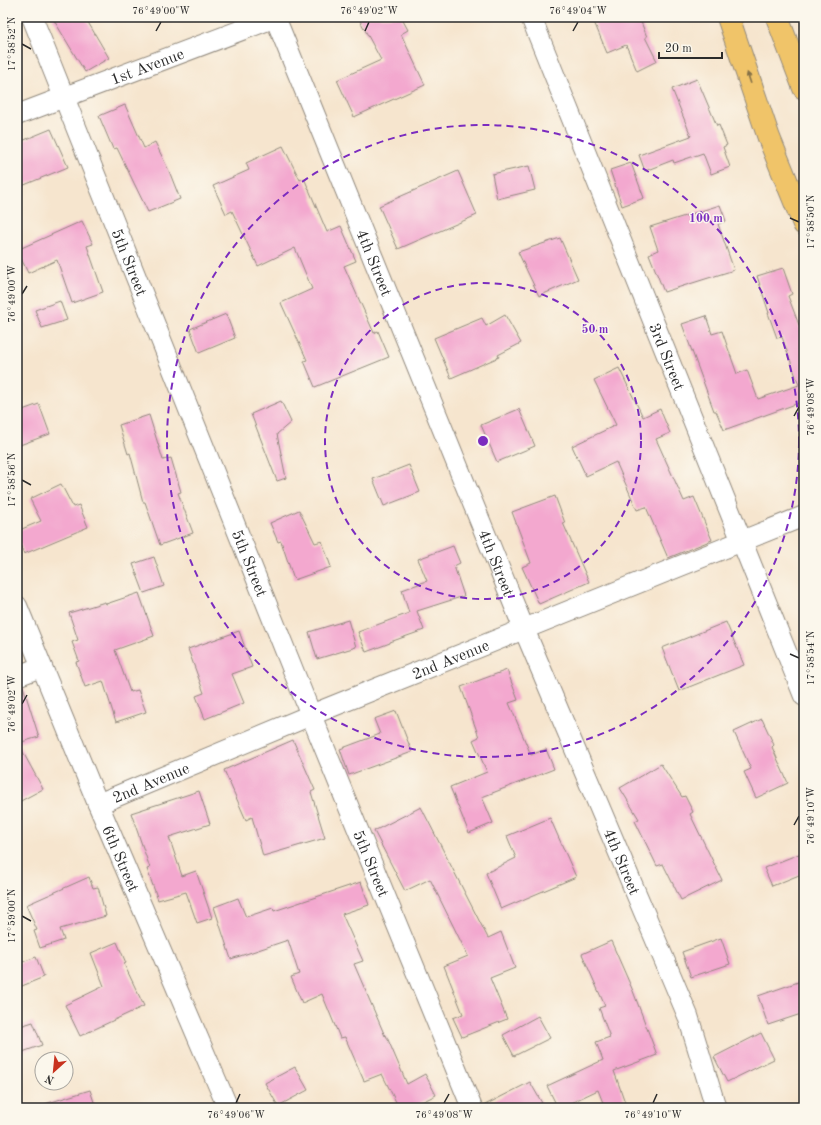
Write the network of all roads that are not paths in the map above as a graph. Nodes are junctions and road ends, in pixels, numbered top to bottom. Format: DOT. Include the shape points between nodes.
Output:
graph roads {
  1 [pos="32,17"];
  2 [pos="275,17"];
  3 [pos="531,17"];
  4 [pos="728,17"];
  5 [pos="777,17"];
  6 [pos="804,88"];
  7 [pos="64,97"];
  8 [pos="17,115"];
  9 [pos="762,115"];
  10 [pos="804,201"];
  11 [pos="804,224"];
  12 [pos="804,516"];
  13 [pos="742,542"];
  14 [pos="17,606"];
  15 [pos="524,629"];
  16 [pos="42,667"];
  17 [pos="17,676"];
  18 [pos="804,696"];
  19 [pos="312,715"];
  20 [pos="98,804"];
  21 [pos="228,1108"];
  22 [pos="472,1108"];
  23 [pos="716,1108"];
  1 -- 7 [label="street, 5th Street"];
  2 -- 7 [label="street, 1st Avenue"];
  2 -- 15 [label="street, 4th Street"];
  3 -- 13 [label="street, 3rd Street"];
  9 -- 4 [label="highway, one-way"];
  5 -- 6 [label="highway"];
  7 -- 8 [label="street, 1st Avenue"];
  7 -- 19 [label="street, 5th Street"];
  9 -- 10 [label="highway"];
  9 -- 11 [label="highway"];
  12 -- 13 [label="street, 2nd Avenue"];
  13 -- 15 [label="street, 2nd Avenue"];
  13 -- 18 [label="street, 3rd Street"];
  14 -- 16 [label="street, 6th Street"];
  15 -- 19 [label="street, 2nd Avenue"];
  15 -- 23 [label="street, 4th Street" via="688,1016"];
  16 -- 17 [label="street"];
  16 -- 20 [label="street, 6th Street"];
  19 -- 20 [label="street, 2nd Avenue"];
  19 -- 22 [label="street, 5th Street"];
  20 -- 21 [label="street, 6th Street"];
}
